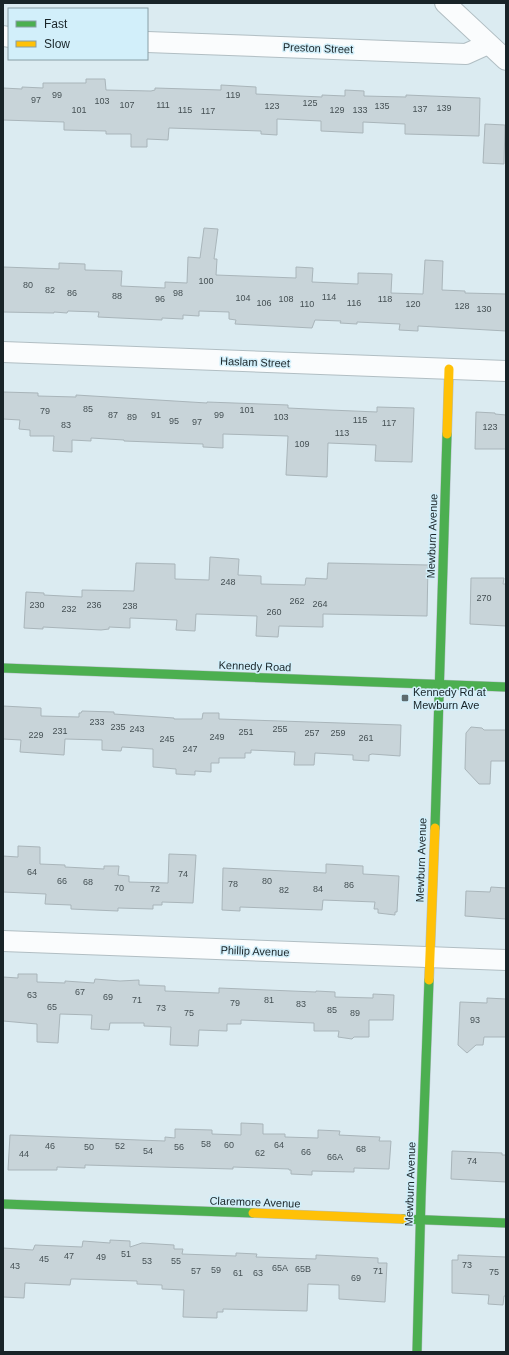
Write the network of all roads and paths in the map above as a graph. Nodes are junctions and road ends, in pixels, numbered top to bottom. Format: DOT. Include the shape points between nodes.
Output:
graph roads {
  1 [pos="445,3"];
  2 [pos="148,42"];
  3 [pos="488,44"];
  4 [pos="506,60"];
  5 [pos="3,352"];
  6 [pos="449,369"];
  7 [pos="506,371"];
  8 [pos="3,668"];
  9 [pos="440,684"];
  10 [pos="506,687"];
  11 [pos="3,941"];
  12 [pos="429,958"];
  13 [pos="506,960"];
  14 [pos="3,1204"];
  15 [pos="420,1220"];
  16 [pos="506,1223"];
  17 [pos="417,1352"];
  1 -- 3 [label="street"];
  2 -- 3 [label="street, Preston Street" via="466,54"];
  3 -- 4 [label="street"];
  5 -- 6 [label="street, Haslam Street"];
  6 -- 7 [label="street, Haslam Street"];
  6 -- 9 [label="street, Mewburn Avenue"];
  8 -- 9 [label="street, Kennedy Road"];
  9 -- 10 [label="street, Kennedy Road"];
  9 -- 12 [label="street, Mewburn Avenue"];
  11 -- 12 [label="street, Phillip Avenue"];
  12 -- 13 [label="street, Phillip Avenue"];
  12 -- 15 [label="street, Mewburn Avenue"];
  14 -- 15 [label="street, Claremore Avenue"];
  15 -- 16 [label="street, Claremore Avenue"];
  15 -- 17 [label="street, Mewburn Avenue"];
}
